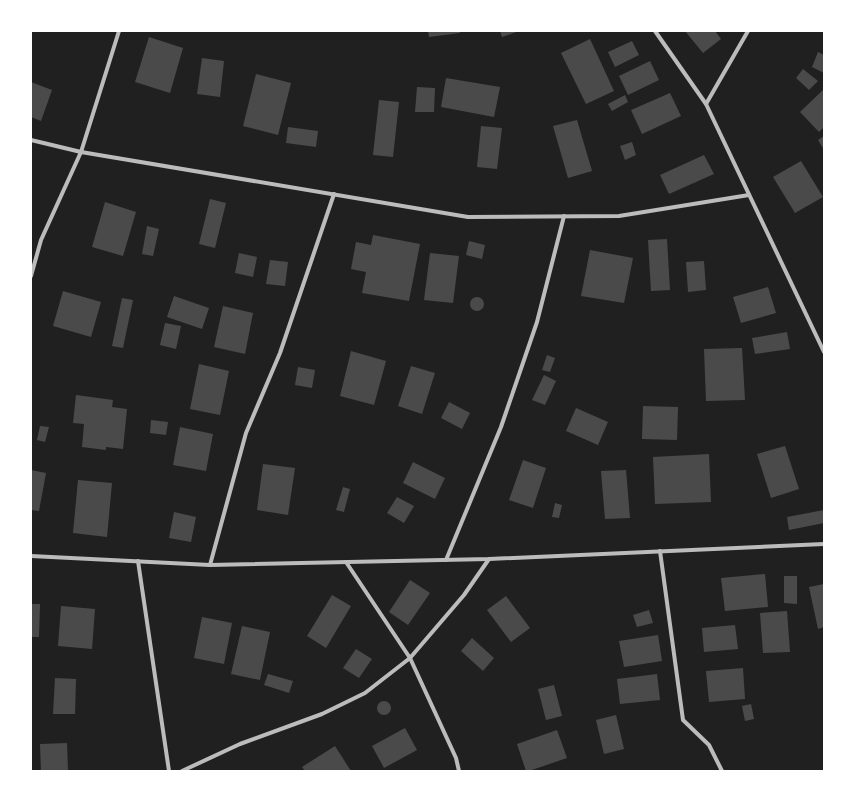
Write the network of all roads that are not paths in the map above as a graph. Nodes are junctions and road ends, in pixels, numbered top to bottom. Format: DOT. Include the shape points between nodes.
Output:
graph roads {
  1 [pos="119,31"];
  2 [pos="655,31"];
  3 [pos="748,31"];
  4 [pos="706,104"];
  5 [pos="31,140"];
  6 [pos="81,152"];
  7 [pos="334,194"];
  8 [pos="749,195"];
  9 [pos="564,216"];
  10 [pos="31,276"];
  11 [pos="824,352"];
  12 [pos="824,544"];
  13 [pos="660,552"];
  14 [pos="31,556"];
  15 [pos="489,559"];
  16 [pos="446,560"];
  17 [pos="138,561"];
  18 [pos="346,562"];
  19 [pos="210,565"];
  20 [pos="410,658"];
  21 [pos="169,771"];
  22 [pos="182,771"];
  23 [pos="459,771"];
  24 [pos="722,771"];
  1 -- 6 [label="street"];
  2 -- 4 [label="street"];
  3 -- 4 [label="street"];
  4 -- 8 [label="street"];
  5 -- 6 [label="street"];
  6 -- 7 [label="street"];
  6 -- 10 [label="street" via="41,240"];
  7 -- 9 [label="street" via="468,217"];
  7 -- 19 [label="street" via="280,353 246,433"];
  8 -- 9 [label="street" via="619,216"];
  8 -- 11 [label="street"];
  9 -- 16 [label="street" via="537,322 501,427"];
  12 -- 13 [label="street"];
  13 -- 15 [label="street"];
  13 -- 24 [label="street" via="683,720 709,745"];
  14 -- 17 [label="street"];
  15 -- 16 [label="street"];
  15 -- 20 [label="street" via="464,595"];
  16 -- 18 [label="street"];
  17 -- 19 [label="street"];
  17 -- 21 [label="street"];
  18 -- 19 [label="street"];
  18 -- 20 [label="street"];
  20 -- 22 [label="street" via="365,693 322,714 240,744"];
  20 -- 23 [label="street" via="456,758"];
}
